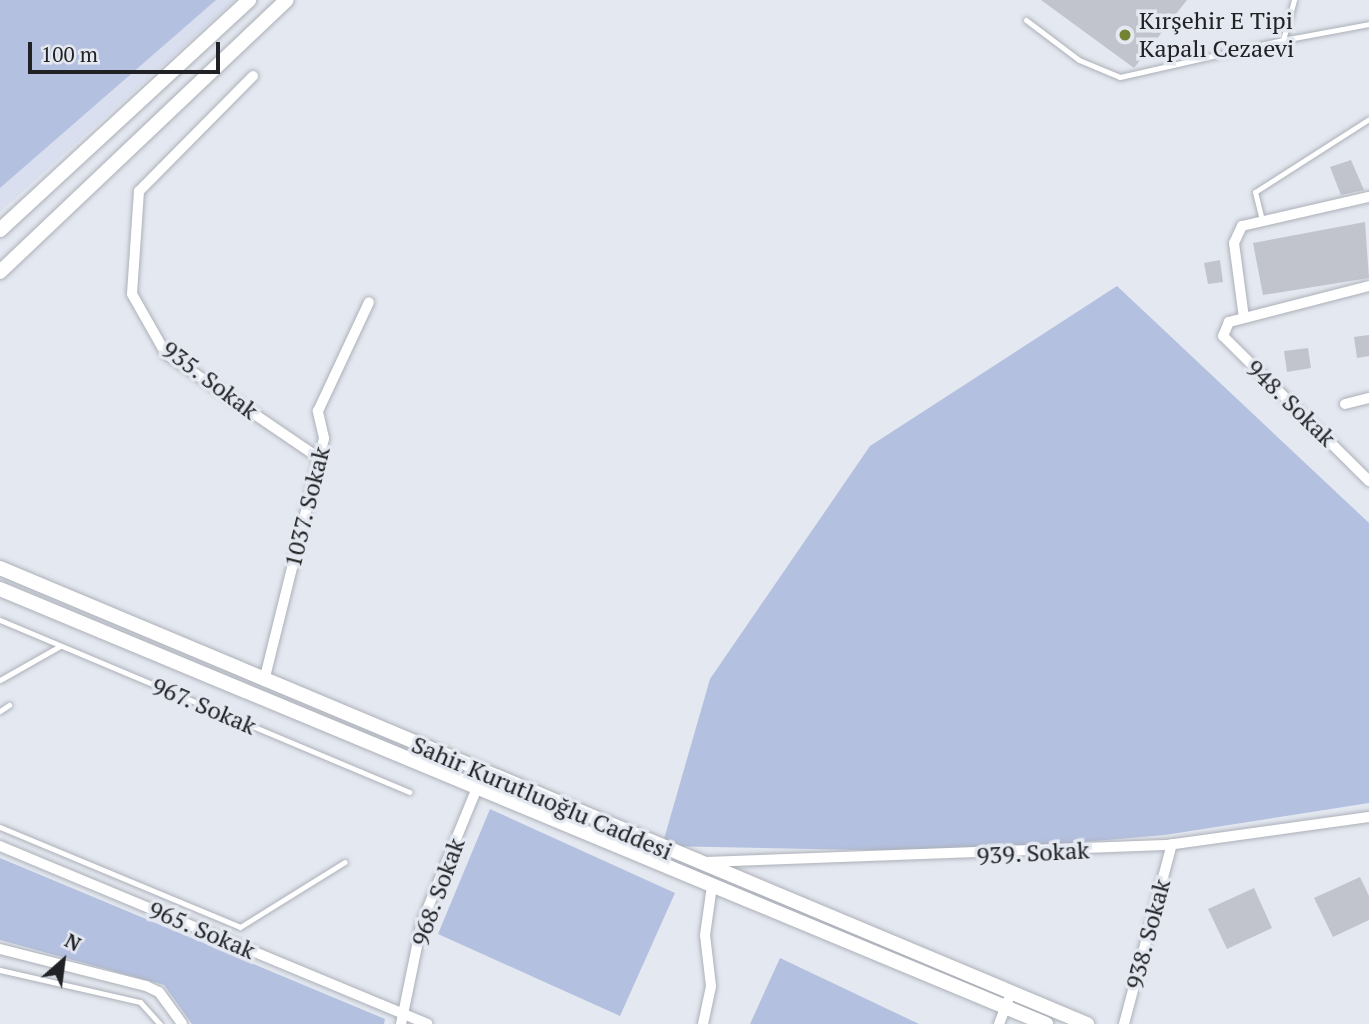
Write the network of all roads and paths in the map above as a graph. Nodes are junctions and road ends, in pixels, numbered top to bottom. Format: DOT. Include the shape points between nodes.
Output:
graph roads {
  1 [pos="249,0"];
  2 [pos="288,0"];
  3 [pos="1294,0"];
  4 [pos="1026,20"];
  5 [pos="1369,24"];
  6 [pos="1283,40"];
  7 [pos="253,76"];
  8 [pos="1369,118"];
  9 [pos="1369,197"];
  10 [pos="1263,221"];
  11 [pos="0,230"];
  12 [pos="0,272"];
  13 [pos="1369,286"];
  14 [pos="369,302"];
  15 [pos="1244,318"];
  16 [pos="1369,398"];
  17 [pos="1345,404"];
  18 [pos="318,458"];
  19 [pos="1369,481"];
  20 [pos="0,568"];
  21 [pos="0,589"];
  22 [pos="0,620"];
  23 [pos="60,646"];
  24 [pos="0,680"];
  25 [pos="264,681"];
  26 [pos="9,705"];
  27 [pos="0,711"];
  28 [pos="483,773"];
  29 [pos="478,789"];
  30 [pos="409,792"];
  31 [pos="1369,817"];
  32 [pos="0,827"];
  33 [pos="1172,844"];
  34 [pos="0,846"];
  35 [pos="345,862"];
  36 [pos="695,862"];
  37 [pos="712,886"];
  38 [pos="0,949"];
  39 [pos="0,970"];
  40 [pos="1012,993"];
  41 [pos="1005,1007"];
  42 [pos="403,1019"];
  43 [pos="160,1024"];
  44 [pos="182,1024"];
  45 [pos="427,1024"];
  46 [pos="704,1024"];
  47 [pos="999,1024"];
  48 [pos="1046,1024"];
  49 [pos="1087,1024"];
  50 [pos="1124,1024"];
  1 -- 11 [label="street"];
  2 -- 12 [label="street"];
  3 -- 6 [label="lane"];
  4 -- 6 [label="lane" via="1079,60 1120,76"];
  5 -- 6 [label="lane"];
  7 -- 18 [label="street, 935. Sokak" via="139,191 132,294 166,354"];
  8 -- 10 [label="lane" via="1255,192"];
  9 -- 10 [label="street"];
  10 -- 15 [label="street" via="1242,226 1234,243"];
  13 -- 15 [label="street"];
  14 -- 18 [label="street, 1037. Sokak" via="318,411 326,427"];
  15 -- 19 [label="street, 948. Sokak" via="1229,322 1223,336"];
  16 -- 17 [label="street"];
  18 -- 25 [label="street, 1037. Sokak"];
  20 -- 25 [label="street, Sahir Kurutluoğlu Caddesi"];
  21 -- 29 [label="street, Sahir Kurutluoğlu Caddesi"];
  22 -- 23 [label="lane, 967. Sokak"];
  23 -- 24 [label="lane"];
  23 -- 30 [label="lane, 967. Sokak"];
  25 -- 28 [label="street, Sahir Kurutluoğlu Caddesi"];
  26 -- 27 [label="lane"];
  28 -- 29 [label="street, 968. Sokak"];
  28 -- 36 [label="street, Sahir Kurutluoğlu Caddesi"];
  29 -- 37 [label="street, Sahir Kurutluoğlu Caddesi"];
  29 -- 42 [label="street, 968. Sokak" via="422,922"];
  31 -- 33 [label="street, 939. Sokak"];
  32 -- 35 [label="lane" via="240,927"];
  33 -- 36 [label="street, 939. Sokak" via="936,858"];
  33 -- 50 [label="street, 938. Sokak"];
  34 -- 42 [label="street, 965. Sokak"];
  36 -- 40 [label="street, Sahir Kurutluoğlu Caddesi"];
  37 -- 41 [label="street, Sahir Kurutluoğlu Caddesi"];
  37 -- 46 [label="street" via="705,935 711,986"];
  38 -- 44 [label="street" via="146,986 159,992"];
  39 -- 43 [label="lane" via="140,1002"];
  40 -- 41 [label="street"];
  40 -- 49 [label="street, Sahir Kurutluoğlu Caddesi"];
  41 -- 47 [label="street"];
  41 -- 48 [label="street, Sahir Kurutluoğlu Caddesi"];
  42 -- 45 [label="street, 965. Sokak"];
}
